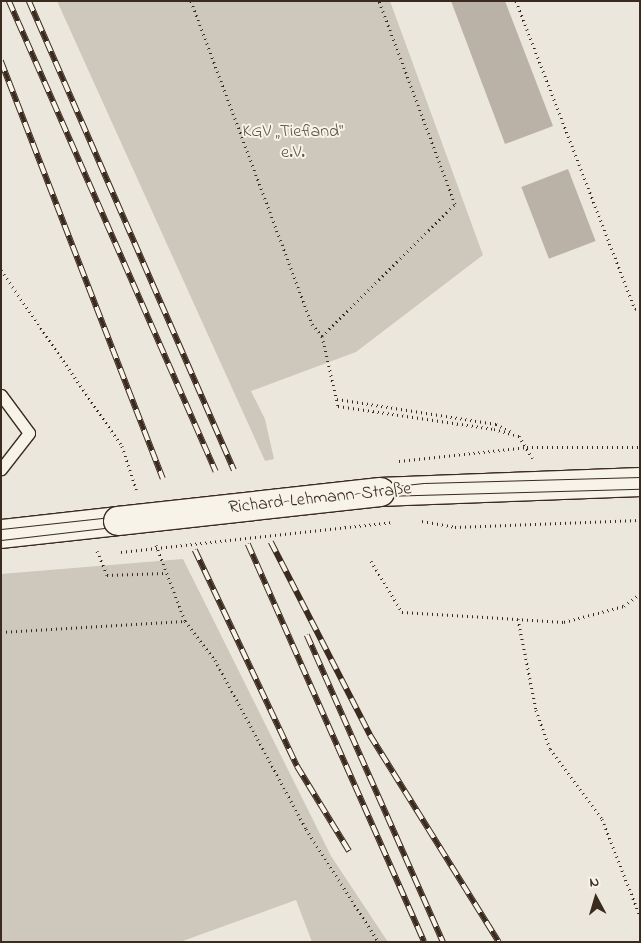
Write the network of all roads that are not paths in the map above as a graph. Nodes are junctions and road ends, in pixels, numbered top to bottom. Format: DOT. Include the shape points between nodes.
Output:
graph roads {
  1 [pos="1,394"];
  2 [pos="1,469"];
  3 [pos="640,482"];
  4 [pos="1,534"];
  1 -- 2 [label="lane" via="29,433"];
  3 -- 4 [label="main road, Richard-Lehmann-Straße, bridge" via="380,492"];
}
